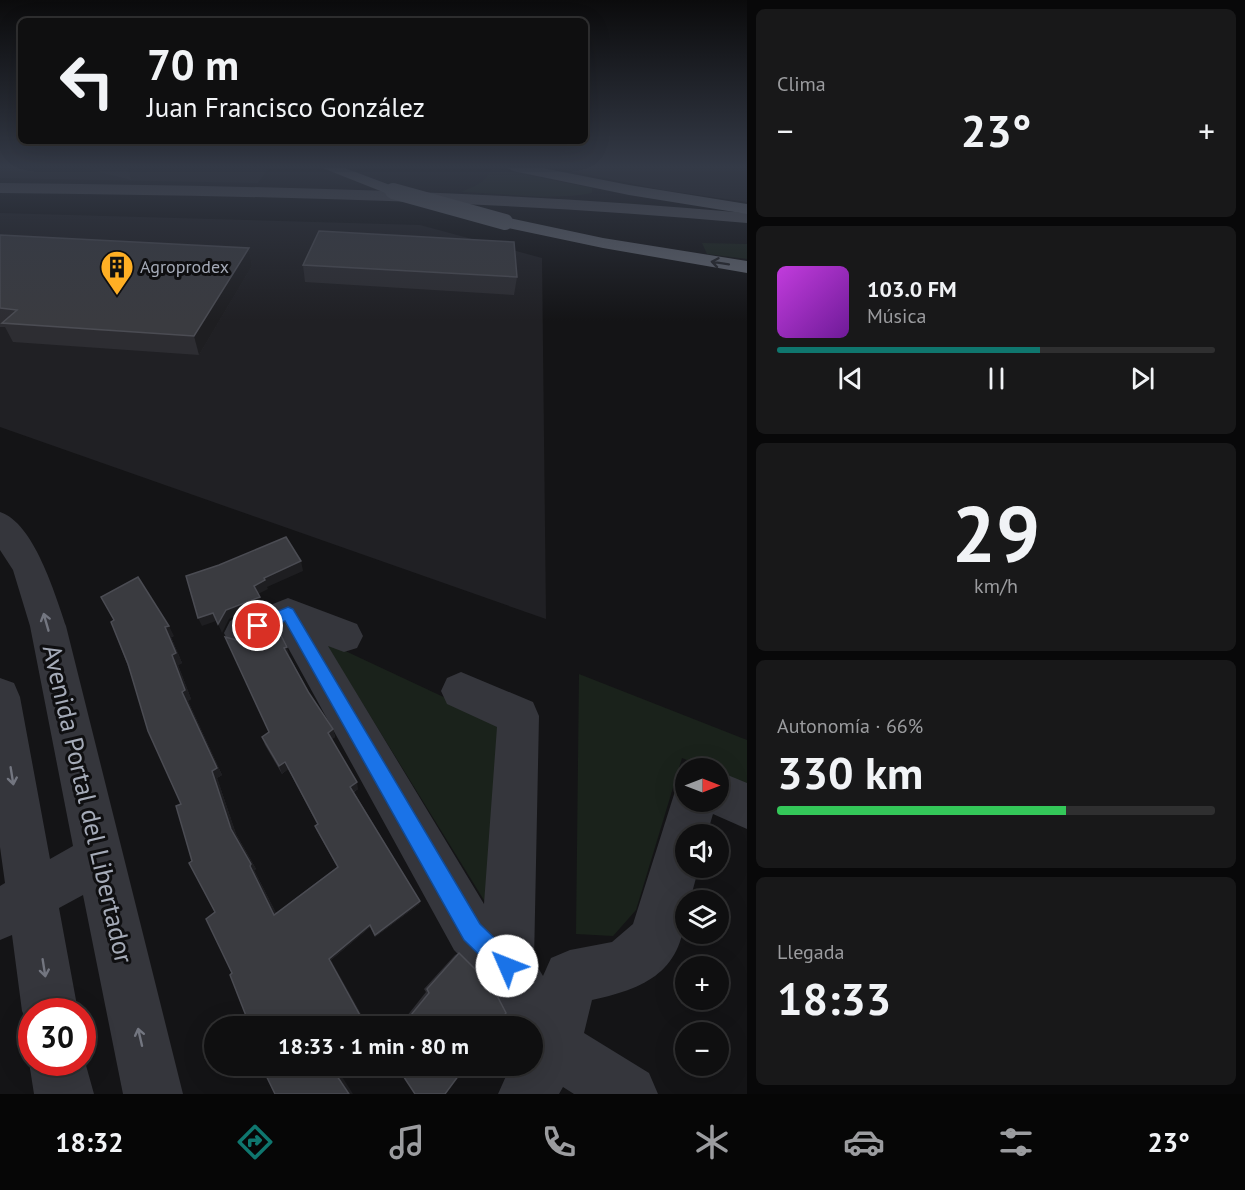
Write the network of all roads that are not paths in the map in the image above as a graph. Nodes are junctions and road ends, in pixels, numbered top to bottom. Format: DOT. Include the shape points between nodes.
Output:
graph roads {
  1 [pos="491,218"];
  2 [pos="590,218"];
  3 [pos="747,231"];
  4 [pos="747,267"];
  5 [pos="0,524"];
  6 [pos="288,613"];
  7 [pos="243,633"];
  8 [pos="344,636"];
  9 [pos="461,691"];
  10 [pos="0,697"];
  11 [pos="729,798"];
  12 [pos="747,806"];
  13 [pos="690,812"];
  14 [pos="100,858"];
  15 [pos="16,905"];
  16 [pos="507,966"];
  17 [pos="46,998"];
  18 [pos="523,1016"];
  19 [pos="543,1061"];
  20 [pos="543,1071"];
  21 [pos="60,1076"];
  22 [pos="63,1094"];
  23 [pos="153,1094"];
  24 [pos="628,1094"];
  4 -- 1 [label="highway, one-way, bridge" via="625,247"];
  2 -- 3 [label="main road"];
  14 -- 5 [label="street, Avenida Portal del Libertador, one-way" via="48,626 29,567"];
  6 -- 7 [label="street"];
  6 -- 8 [label="street"];
  6 -- 16 [label="street" via="472,932"];
  9 -- 16 [label="street" via="518,716"];
  10 -- 15 [label="street, one-way"];
  11 -- 12 [label="street"];
  13 -- 19 [label="street" via="654,940 625,966 570,977"];
  14 -- 15 [label="street"];
  23 -- 14 [label="street, Avenida Portal del Libertador, one-way"];
  15 -- 17 [label="street, one-way"];
  16 -- 18 [label="street"];
  20 -- 24 [label="street"];
  21 -- 22 [label="street"];
}
